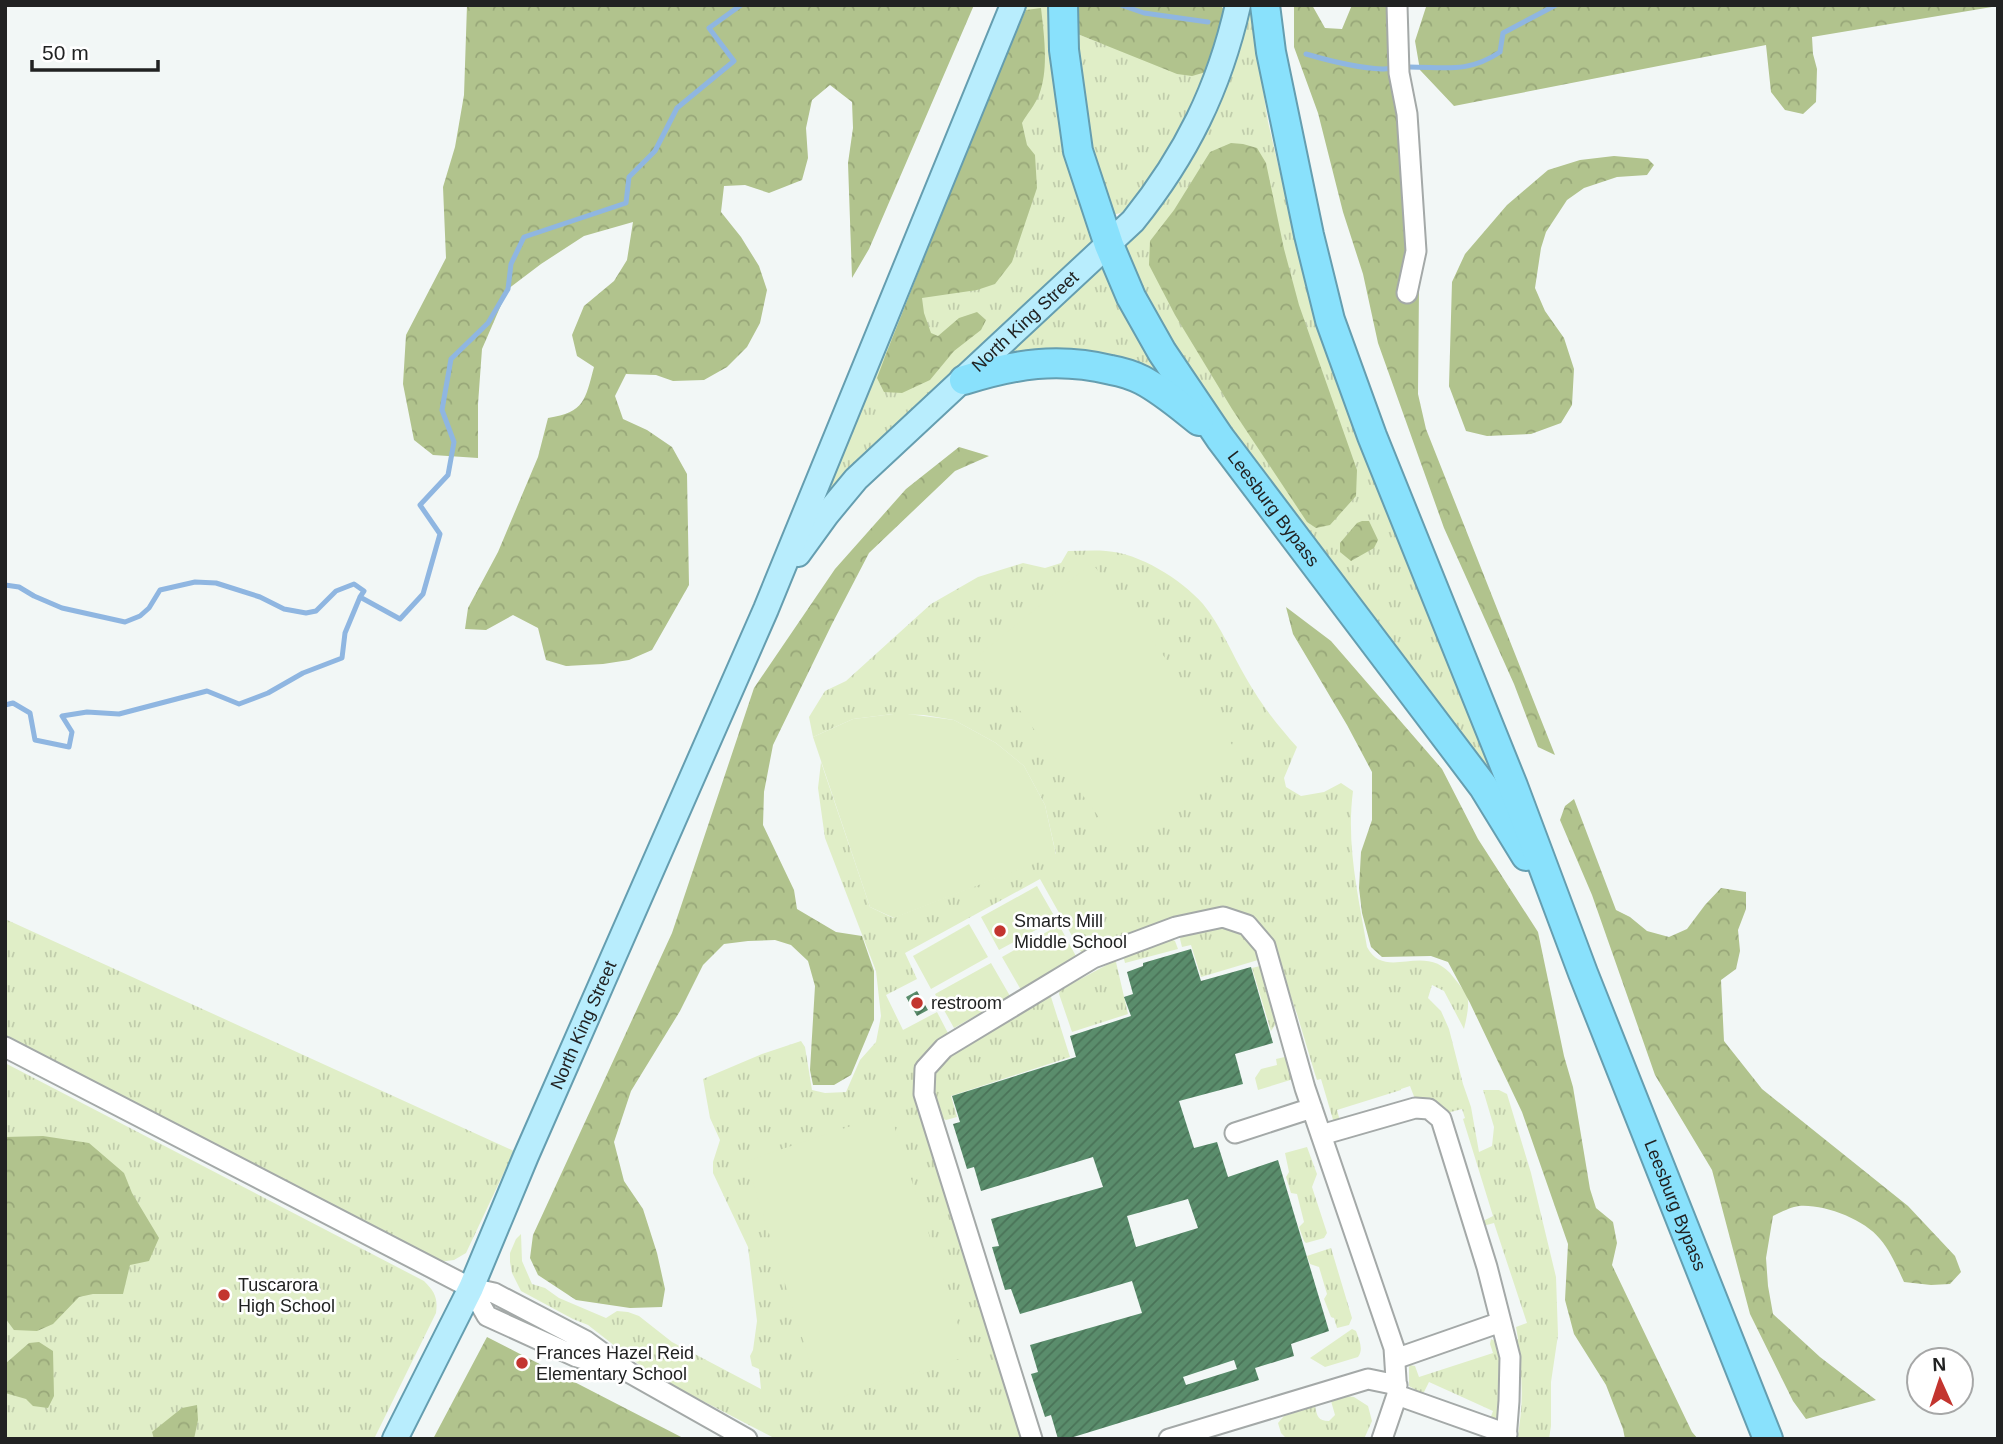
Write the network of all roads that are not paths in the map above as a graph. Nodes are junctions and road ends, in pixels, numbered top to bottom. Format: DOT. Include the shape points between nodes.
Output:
graph roads {
  1 [pos="1013,5"];
  2 [pos="1063,5"];
  3 [pos="1238,5"];
  4 [pos="1265,5"];
  5 [pos="1397,5"];
  6 [pos="1109,245"];
  7 [pos="1407,293"];
  8 [pos="964,380"];
  9 [pos="1220,438"];
  10 [pos="766,609"];
  11 [pos="1583,973"];
  12 [pos="5,1047"];
  13 [pos="1312,1108"];
  14 [pos="1236,1133"];
  15 [pos="1321,1135"];
  16 [pos="471,1288"];
  17 [pos="1501,1322"];
  18 [pos="1395,1359"];
  19 [pos="1397,1390"];
  20 [pos="1506,1436"];
  21 [pos="395,1439"];
  22 [pos="747,1439"];
  23 [pos="1032,1439"];
  24 [pos="1168,1439"];
  25 [pos="1382,1439"];
  26 [pos="1768,1439"];
  1 -- 10 [label="main road, North King Street"];
  2 -- 6 [label="highway, Leesburg Bypass" via="1064,50 1078,151"];
  3 -- 6 [label="main road, North King Street" via="1216,84 1176,162 1156,193"];
  4 -- 11 [label="highway, Leesburg Bypass" via="1271,52 1330,320"];
  5 -- 7 [label="street" via="1416,251"];
  6 -- 8 [label="main road, North King Street"];
  6 -- 9 [label="highway, Leesburg Bypass" via="1131,297"];
  8 -- 9 [label="highway" via="1031,364 1093,366 1141,379"];
  8 -- 10 [label="main road, North King Street" via="840,497 794,558"];
  9 -- 11 [label="highway, Leesburg Bypass" via="1483,786 1521,846"];
  10 -- 16 [label="main road, North King Street"];
  11 -- 26 [label="highway, Leesburg Bypass"];
  12 -- 16 [label="street"];
  13 -- 14 [label="street"];
  13 -- 15 [label="street"];
  13 -- 23 [label="street" via="1265,946 1247,925 1223,917 1176,927 1093,958 944,1048 925,1069 924,1094"];
  15 -- 17 [label="street" via="1415,1108 1429,1109 1441,1119"];
  15 -- 18 [label="street"];
  16 -- 21 [label="main road, North King Street"];
  16 -- 22 [label="street" via="494,1293 586,1341 630,1373"];
  17 -- 18 [label="street"];
  17 -- 20 [label="street" via="1510,1357"];
  18 -- 19 [label="street"];
  19 -- 20 [label="street"];
  19 -- 24 [label="street" via="1368,1379"];
  19 -- 25 [label="street"];
}
